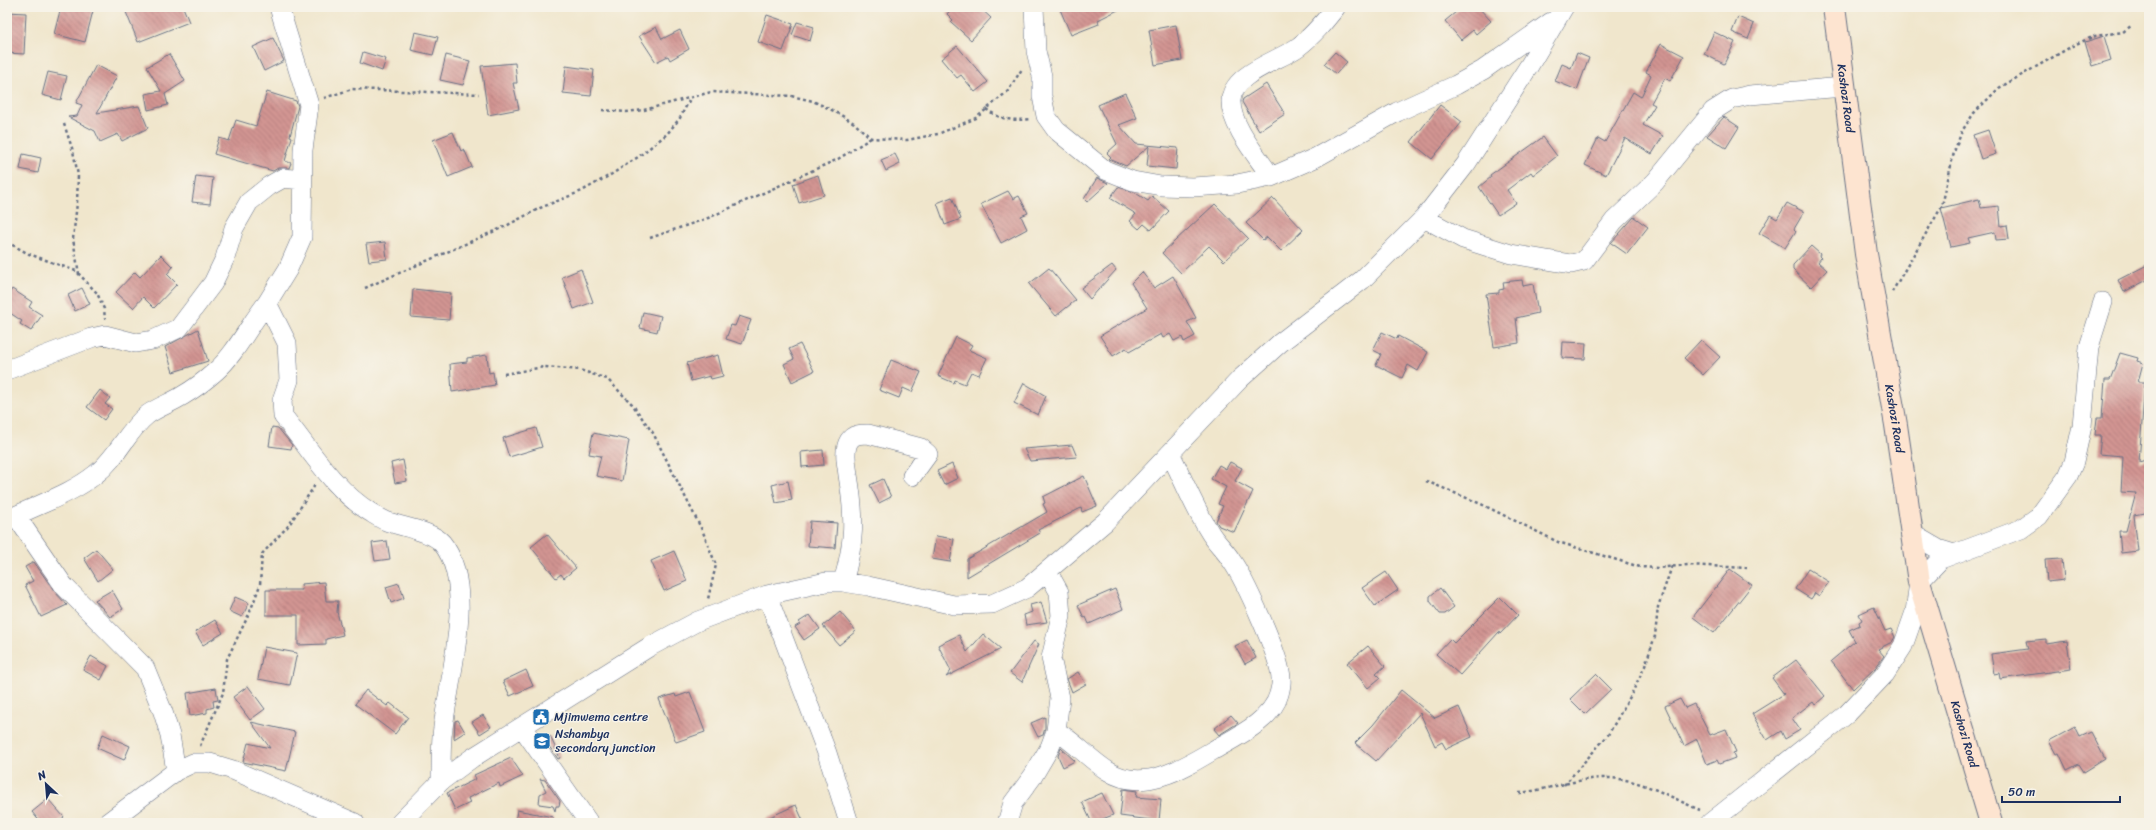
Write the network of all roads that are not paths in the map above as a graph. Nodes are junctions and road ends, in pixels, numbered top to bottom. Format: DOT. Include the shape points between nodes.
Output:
graph roads {
  1 [pos="279,7"];
  2 [pos="1034,7"];
  3 [pos="1336,7"];
  4 [pos="1834,7"];
  5 [pos="1560,12"];
  6 [pos="1843,88"];
  7 [pos="1271,177"];
  8 [pos="302,180"];
  9 [pos="1424,218"];
  10 [pos="2103,302"];
  11 [pos="267,303"];
  12 [pos="7,370"];
  13 [pos="1170,453"];
  14 [pos="912,476"];
  15 [pos="11,518"];
  16 [pos="1912,534"];
  17 [pos="1951,553"];
  18 [pos="1048,572"];
  19 [pos="843,582"];
  20 [pos="1919,582"];
  21 [pos="767,595"];
  22 [pos="522,727"];
  23 [pos="1056,731"];
  24 [pos="176,771"];
  25 [pos="441,781"];
  26 [pos="1719,820"];
  27 [pos="107,823"];
  28 [pos="355,823"];
  29 [pos="400,823"];
  30 [pos="589,823"];
  31 [pos="850,823"];
  32 [pos="1007,823"];
  33 [pos="1991,823"];
  1 -- 8 [label="street" via="309,105"];
  2 -- 7 [label="street" via="1036,51 1042,76 1046,116 1056,130 1105,170 1133,181 1161,186 1237,184"];
  3 -- 7 [label="street" via="1317,30 1298,47 1247,76 1236,85 1232,93 1230,103 1233,114"];
  4 -- 6 [label="main road, Kashozi Road"];
  5 -- 7 [label="street" via="1483,70 1397,112 1315,158"];
  5 -- 9 [label="street" via="1530,66 1466,164"];
  6 -- 9 [label="street" via="1750,95 1732,99 1713,111 1655,182 1614,221 1584,261 1571,264 1511,254 1463,239"];
  6 -- 16 [label="main road, Kashozi Road" via="1866,254"];
  8 -- 11 [label="street" via="302,238 288,269"];
  8 -- 12 [label="street" via="283,178 249,202 234,228 225,258 213,283 179,328 153,340 136,343 105,336 91,338"];
  9 -- 13 [label="street" via="1362,280 1280,343 1240,379"];
  10 -- 17 [label="street" via="2089,347 2079,445 2068,476 2039,516 2021,529 1970,549"];
  11 -- 15 [label="street" via="240,344 217,371 182,396 143,418 118,451 96,474 64,494"];
  11 -- 25 [label="street" via="287,343 289,380 282,400 283,416 350,496 386,521 424,533 441,542 455,570 459,582 457,635 442,736"];
  13 -- 18 [label="street" via="1105,522"];
  13 -- 23 [label="street" via="1208,530 1232,560 1263,624 1279,665 1282,679 1279,695 1264,717 1244,732 1185,767 1164,776 1142,780 1123,778 1109,772"];
  14 -- 19 [label="street" via="928,454 921,448 868,434 853,436 848,442 846,457 854,516 850,557"];
  15 -- 24 [label="street" via="64,586 145,668 164,712"];
  16 -- 17 [label="street"];
  16 -- 20 [label="main road, Kashozi Road"];
  17 -- 20 [label="street" via="1941,559"];
  18 -- 19 [label="street" via="1027,588 992,604 954,605"];
  18 -- 23 [label="street" via="1059,592 1062,616 1051,658 1060,698"];
  19 -- 21 [label="street" via="826,582"];
  20 -- 26 [label="street" via="1915,612 1903,646 1885,674 1847,714 1788,760"];
  20 -- 33 [label="main road, Kashozi Road"];
  21 -- 22 [label="street" via="698,621 649,647"];
  21 -- 31 [label="street" via="827,753"];
  22 -- 25 [label="street"];
  22 -- 30 [label="street"];
  23 -- 32 [label="street" via="1037,770 1014,803"];
  24 -- 27 [label="street"];
  24 -- 28 [label="street" via="193,763 210,763 233,770"];
  25 -- 29 [label="street"];
}
